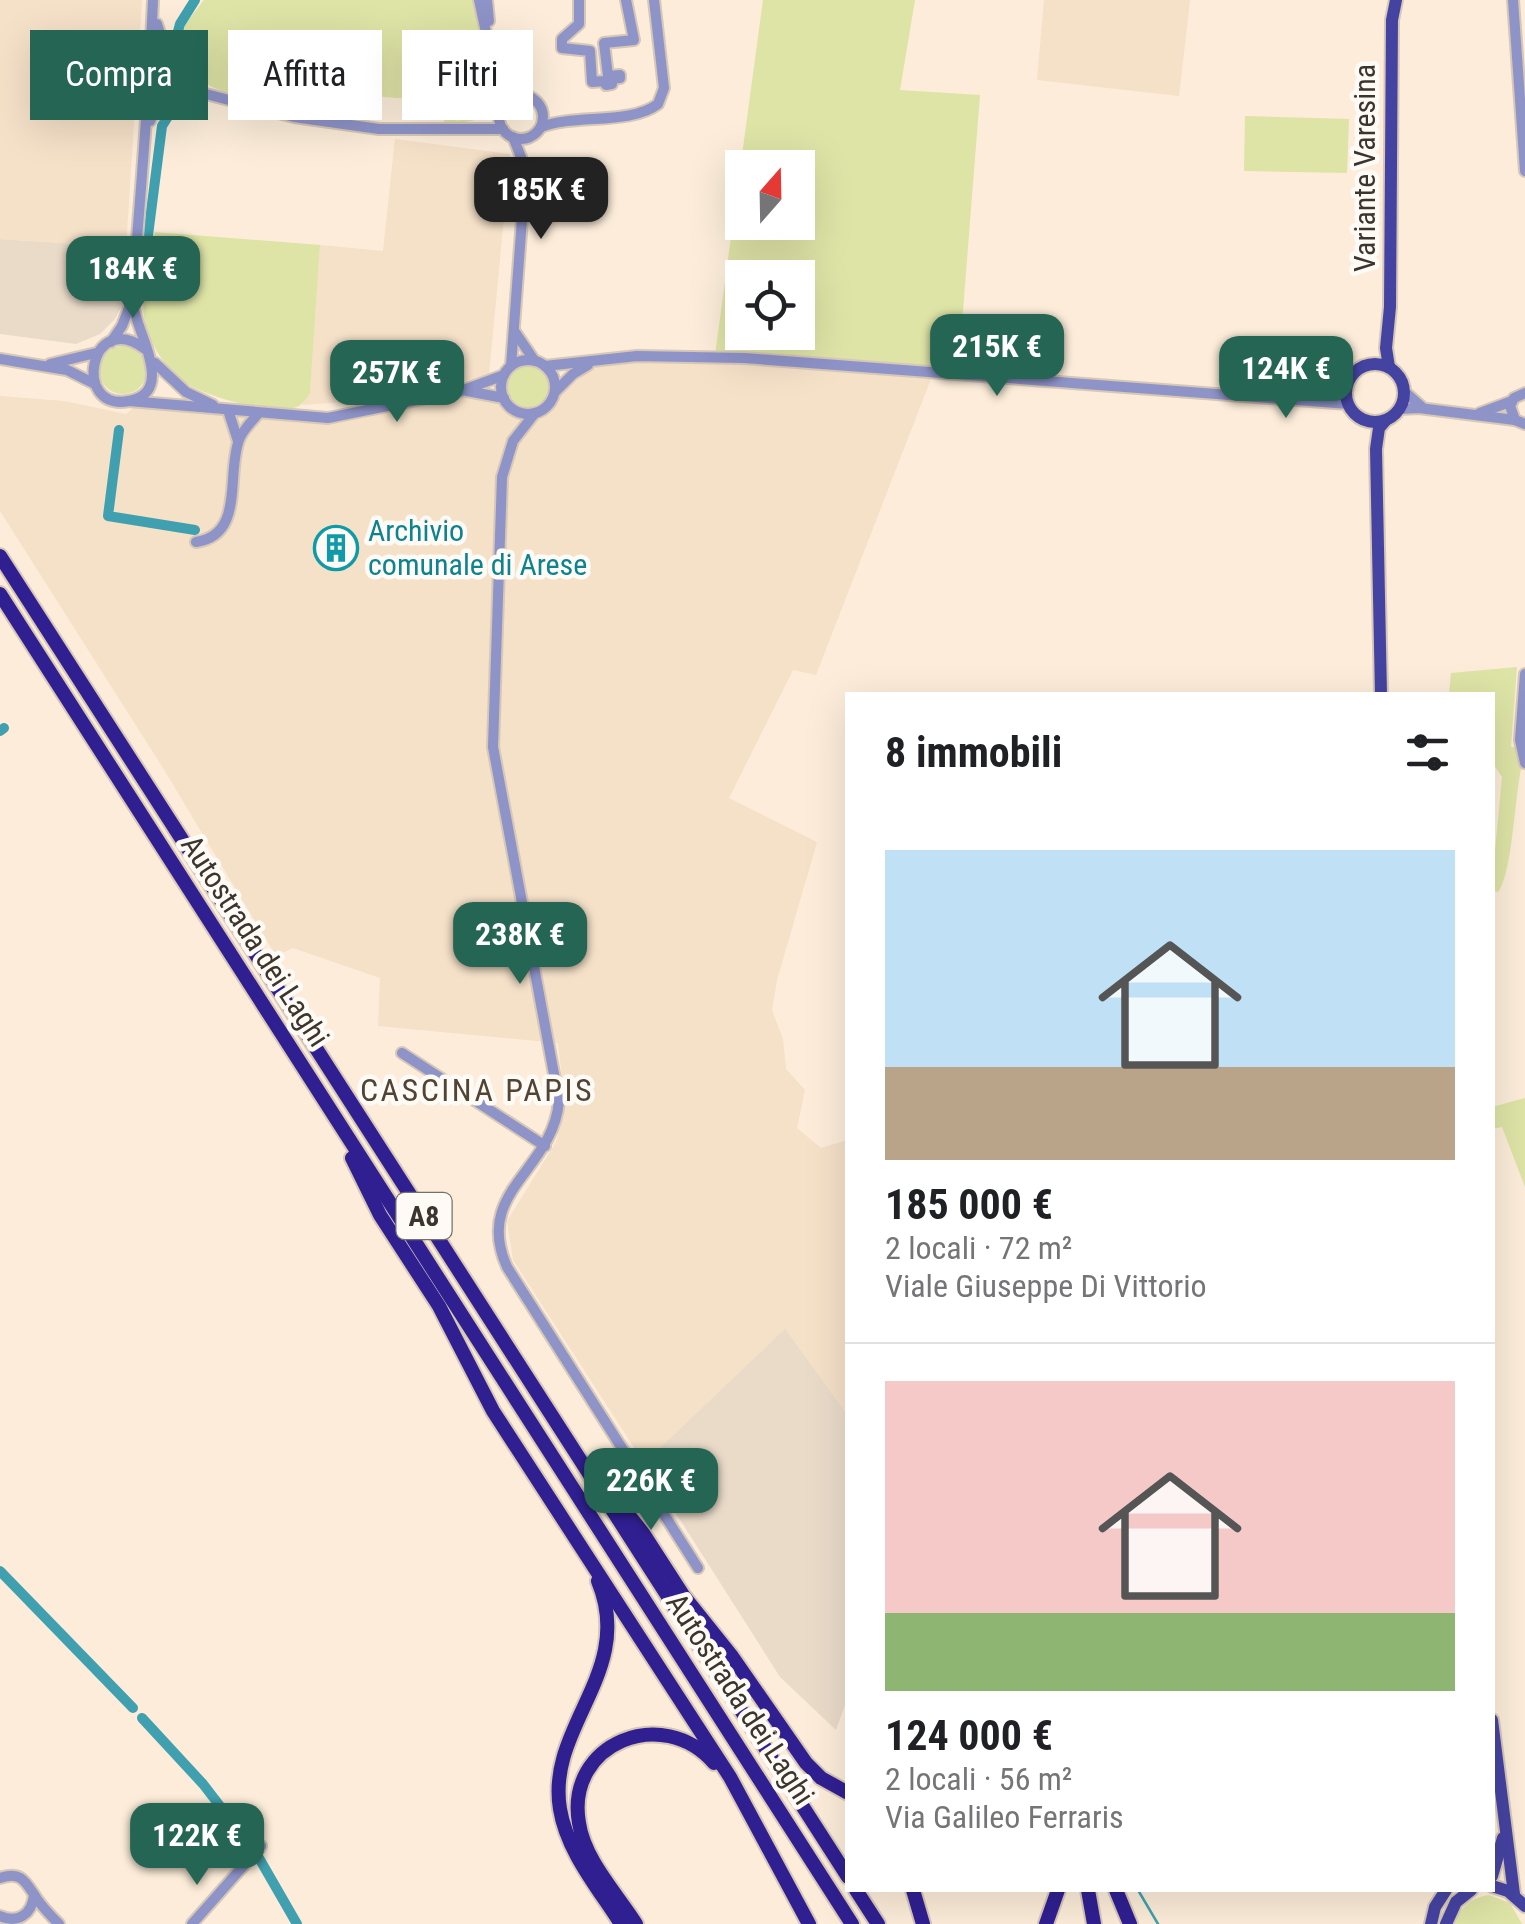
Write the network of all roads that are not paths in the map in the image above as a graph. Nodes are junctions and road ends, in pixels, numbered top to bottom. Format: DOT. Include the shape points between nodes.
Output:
graph roads {
  1 [pos="483,0"];
  2 [pos="579,0"];
  3 [pos="626,0"];
  4 [pos="654,0"];
  5 [pos="1396,0"];
  6 [pos="1513,0"];
  7 [pos="153,4"];
  8 [pos="152,30"];
  9 [pos="162,30"];
  10 [pos="485,30"];
  11 [pos="491,30"];
  12 [pos="208,95"];
  13 [pos="533,99"];
  14 [pos="543,114"];
  15 [pos="146,120"];
  16 [pos="151,120"];
  17 [pos="490,120"];
  18 [pos="500,120"];
  19 [pos="557,121"];
  20 [pos="477,127"];
  21 [pos="540,127"];
  22 [pos="502,128"];
  23 [pos="146,130"];
  24 [pos="514,137"];
  25 [pos="530,137"];
  26 [pos="522,156"];
  27 [pos="1525,171"];
  28 [pos="132,300"];
  29 [pos="514,330"];
  30 [pos="1386,336"];
  31 [pos="111,342"];
  32 [pos="98,352"];
  33 [pos="148,354"];
  34 [pos="0,359"];
  35 [pos="597,360"];
  36 [pos="540,363"];
  37 [pos="39,364"];
  38 [pos="1370,364"];
  39 [pos="1389,367"];
  40 [pos="507,371"];
  41 [pos="95,384"];
  42 [pos="1347,385"];
  43 [pos="461,391"];
  44 [pos="1405,392"];
  45 [pos="555,393"];
  46 [pos="1521,394"];
  47 [pos="504,398"];
  48 [pos="128,401"];
  49 [pos="1319,402"];
  50 [pos="1348,404"];
  51 [pos="514,409"];
  52 [pos="1400,409"];
  53 [pos="1424,409"];
  54 [pos="228,410"];
  55 [pos="535,413"];
  56 [pos="258,414"];
  57 [pos="1466,415"];
  58 [pos="1362,419"];
  59 [pos="1385,420"];
  60 [pos="1520,422"];
  61 [pos="238,441"];
  62 [pos="513,441"];
  63 [pos="1376,449"];
  64 [pos="196,542"];
  65 [pos="0,556"];
  66 [pos="0,594"];
  67 [pos="1525,674"];
  68 [pos="1382,692"];
  69 [pos="1525,762"];
  70 [pos="402,1053"];
  71 [pos="323,1098"];
  72 [pos="544,1146"];
  73 [pos="568,1440"];
  74 [pos="549,1499"];
  75 [pos="698,1568"];
  76 [pos="752,1688"];
  77 [pos="1495,1743"];
  78 [pos="845,1792"];
  79 [pos="845,1802"];
  80 [pos="751,1818"];
  81 [pos="1499,1834"];
  82 [pos="260,1846"];
  83 [pos="845,1871"];
  84 [pos="0,1878"];
  85 [pos="1495,1887"];
  86 [pos="857,1892"];
  87 [pos="914,1892"];
  88 [pos="1057,1892"];
  89 [pos="1088,1892"];
  90 [pos="1117,1892"];
  91 [pos="1445,1892"];
  92 [pos="1469,1892"];
  93 [pos="1514,1894"];
  94 [pos="34,1895"];
  95 [pos="1525,1906"];
  96 [pos="27,1913"];
  97 [pos="0,1917"];
  98 [pos="59,1924"];
  99 [pos="192,1924"];
  100 [pos="621,1924"];
  101 [pos="636,1924"];
  102 [pos="809,1924"];
  103 [pos="852,1924"];
  104 [pos="878,1924"];
  105 [pos="923,1924"];
  106 [pos="1046,1924"];
  107 [pos="1094,1924"];
  108 [pos="1130,1924"];
  109 [pos="1431,1924"];
  110 [pos="1446,1924"];
  1 -- 10 [label="street"];
  1 -- 11 [label="street"];
  2 -- 3 [label="street" via="579,24 562,39 562,48 590,51 592,82 606,85 620,74 608,76 604,43 634,40"];
  4 -- 19 [label="street" via="664,88 658,104 642,112"];
  5 -- 30 [label="main road, Variante Varesina"];
  6 -- 27 [label="street"];
  7 -- 8 [label="street"];
  7 -- 9 [label="street"];
  12 -- 20 [label="street" via="294,117 379,129"];
  13 -- 14 [label="street"];
  14 -- 19 [label="street"];
  14 -- 21 [label="street"];
  15 -- 23 [label="street"];
  16 -- 23 [label="street"];
  17 -- 20 [label="street"];
  18 -- 22 [label="street"];
  19 -- 21 [label="street"];
  20 -- 22 [label="street"];
  21 -- 25 [label="street"];
  22 -- 24 [label="street"];
  23 -- 28 [label="street"];
  24 -- 25 [label="street"];
  24 -- 26 [label="street"];
  25 -- 26 [label="street"];
  26 -- 29 [label="street"];
  28 -- 31 [label="street"];
  28 -- 33 [label="street"];
  29 -- 36 [label="street"];
  29 -- 40 [label="street"];
  30 -- 38 [label="main road, Variante Varesina"];
  30 -- 39 [label="main road, Variante Varesina"];
  31 -- 32 [label="street"];
  31 -- 33 [label="street" via="129,340"];
  32 -- 37 [label="street"];
  32 -- 41 [label="street"];
  33 -- 48 [label="street" via="152,382"];
  33 -- 54 [label="street" via="186,392"];
  34 -- 37 [label="street"];
  35 -- 36 [label="street"];
  35 -- 45 [label="street"];
  35 -- 49 [label="street" via="744,358"];
  36 -- 40 [label="street" via="518,362"];
  36 -- 45 [label="street" via="554,378"];
  37 -- 41 [label="street"];
  38 -- 39 [label="main road"];
  38 -- 42 [label="main road, Variante Varesina"];
  39 -- 44 [label="main road, Variante Varesina"];
  40 -- 43 [label="street"];
  40 -- 47 [label="street"];
  41 -- 48 [label="street" via="108,398"];
  42 -- 49 [label="street"];
  42 -- 50 [label="main road"];
  43 -- 47 [label="street"];
  43 -- 56 [label="street" via="346,416"];
  44 -- 52 [label="main road"];
  44 -- 53 [label="street"];
  45 -- 55 [label="street"];
  46 -- 57 [label="street" via="1489,412"];
  46 -- 60 [label="street" via="1510,411"];
  47 -- 51 [label="street"];
  48 -- 54 [label="street"];
  49 -- 50 [label="street"];
  50 -- 58 [label="main road"];
  51 -- 55 [label="street"];
  51 -- 62 [label="street"];
  52 -- 53 [label="street"];
  52 -- 59 [label="main road"];
  53 -- 57 [label="street"];
  54 -- 56 [label="street"];
  54 -- 61 [label="street"];
  55 -- 62 [label="street"];
  56 -- 61 [label="street"];
  57 -- 60 [label="street"];
  58 -- 59 [label="main road"];
  58 -- 63 [label="main road"];
  59 -- 63 [label="main road"];
  61 -- 64 [label="street" via="225,526"];
  62 -- 72 [label="street" via="501,489 492,737 558,1085 558,1116"];
  63 -- 68 [label="main road"];
  65 -- 73 [label="highway, Autostrada dei Laghi / A8"];
  66 -- 71 [label="highway, Autostrada dei Laghi / A8"];
  67 -- 69 [label="street"];
  70 -- 72 [label="street"];
  71 -- 74 [label="highway" via="380,1214"];
  71 -- 103 [label="highway, Autostrada dei Laghi / A8"];
  72 -- 75 [label="street" via="502,1208 496,1228 500,1252"];
  73 -- 76 [label="highway"];
  73 -- 83 [label="highway, Autostrada dei Laghi / A8"];
  74 -- 80 [label="highway"];
  74 -- 100 [label="highway" via="598,1582 609,1631 601,1670 561,1769 560,1811 571,1844"];
  76 -- 78 [label="highway" via="813,1771"];
  76 -- 79 [label="highway" via="809,1774"];
  77 -- 81 [label="main road" via="1504,1812"];
  80 -- 101 [label="highway" via="713,1761 684,1740 641,1735 602,1754 582,1785 579,1825"];
  80 -- 102 [label="highway"];
  81 -- 93 [label="main road"];
  82 -- 99 [label="street"];
  84 -- 94 [label="street" via="21,1877"];
  85 -- 93 [label="main road"];
  86 -- 104 [label="highway"];
  87 -- 105 [label="highway"];
  88 -- 106 [label="highway"];
  89 -- 107 [label="highway"];
  90 -- 108 [label="highway"];
  91 -- 109 [label="main road"];
  92 -- 110 [label="main road"];
  93 -- 95 [label="main road"];
  94 -- 96 [label="street"];
  94 -- 98 [label="street"];
  96 -- 97 [label="street"];
  96 -- 98 [label="street"];
}
